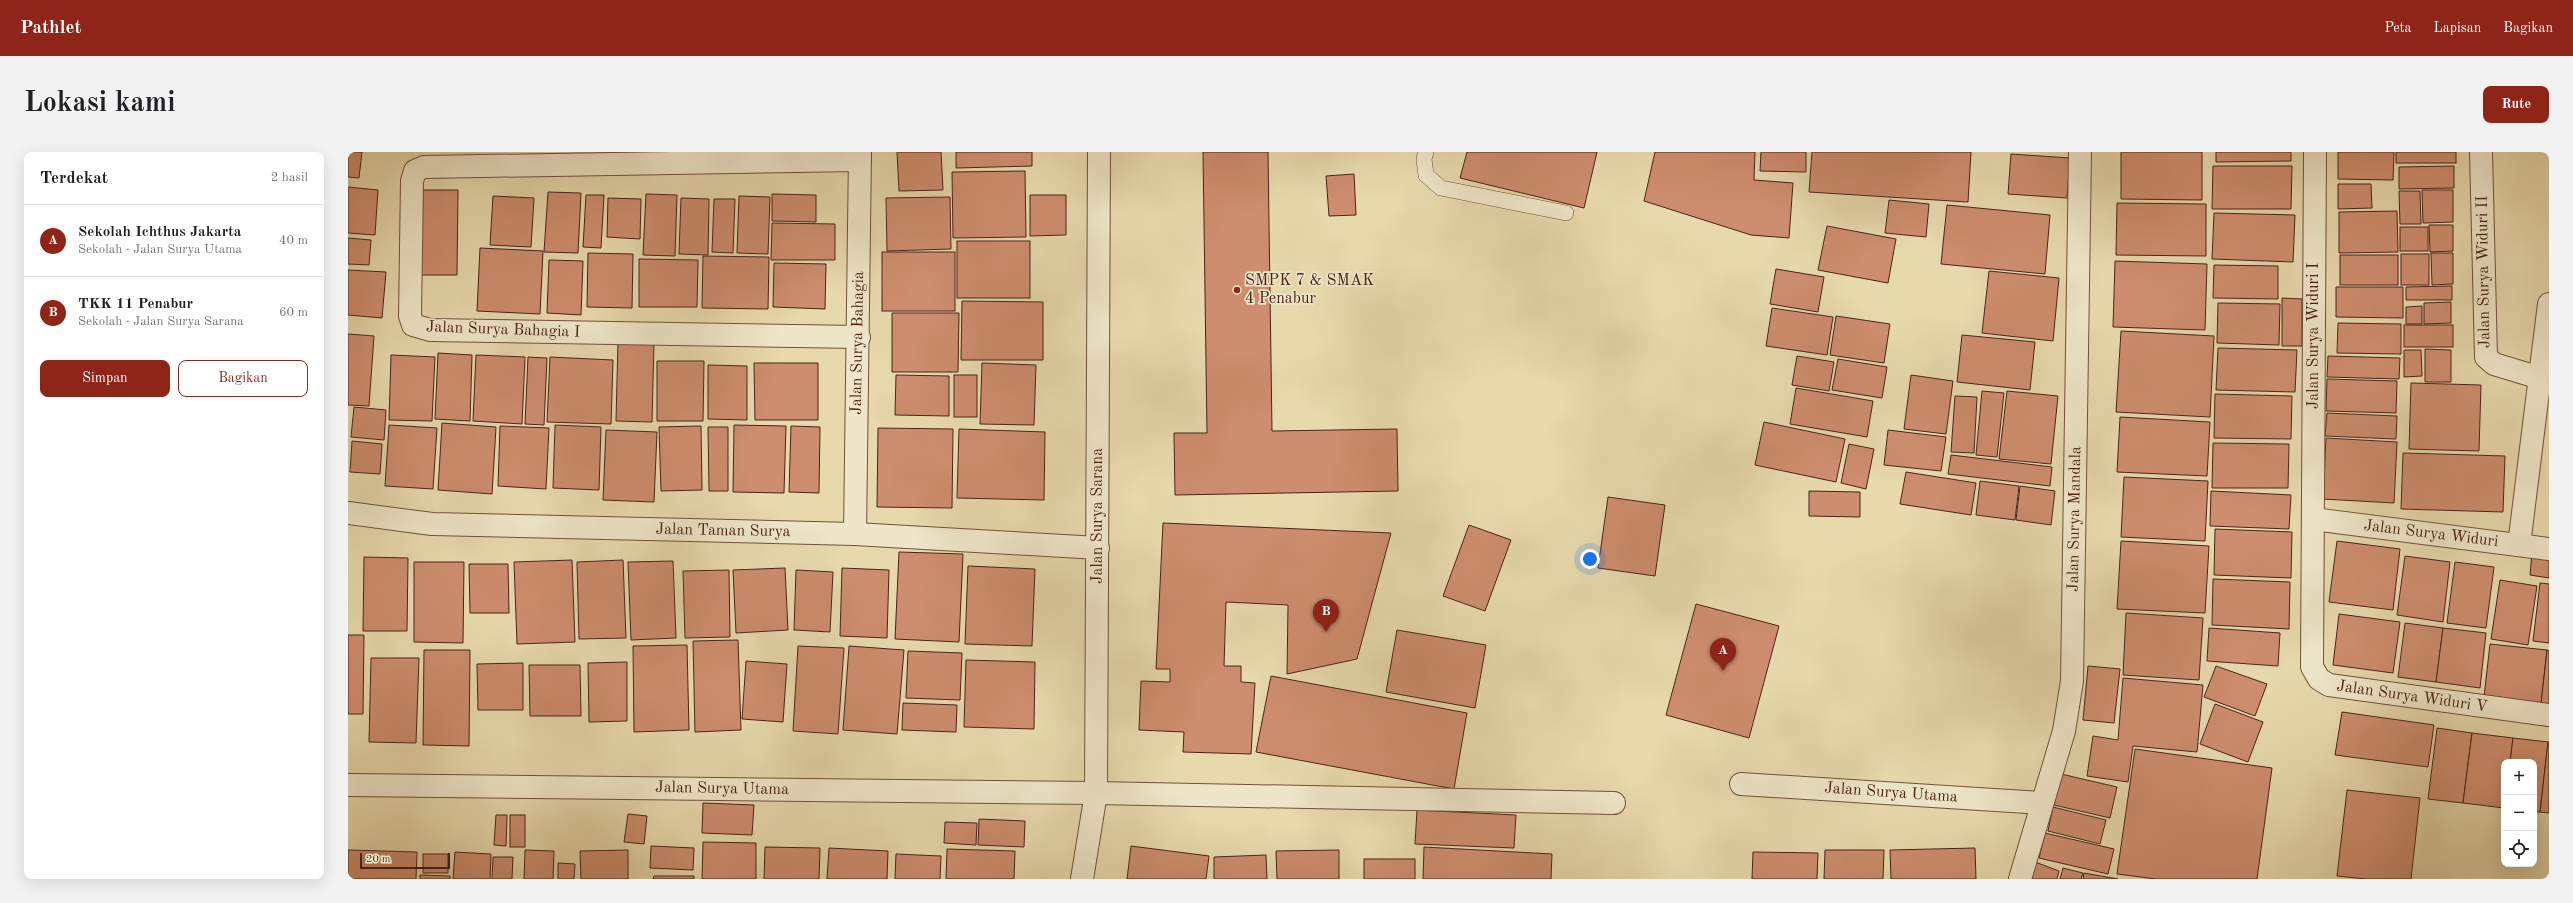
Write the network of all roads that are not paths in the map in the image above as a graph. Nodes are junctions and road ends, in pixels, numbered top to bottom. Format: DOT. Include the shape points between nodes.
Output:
graph roads {
  1 [pos="1099,152"];
  2 [pos="1426,152"];
  3 [pos="2080,152"];
  4 [pos="2315,152"];
  5 [pos="2481,152"];
  6 [pos="860,156"];
  7 [pos="1566,213"];
  8 [pos="2549,304"];
  9 [pos="859,337"];
  10 [pos="2540,378"];
  11 [pos="348,513"];
  12 [pos="2313,519"];
  13 [pos="855,534"];
  14 [pos="2519,545"];
  15 [pos="1098,548"];
  16 [pos="2549,549"];
  17 [pos="2549,715"];
  18 [pos="1741,784"];
  19 [pos="348,785"];
  20 [pos="1096,793"];
  21 [pos="1614,803"];
  22 [pos="2041,803"];
  23 [pos="1082,879"];
  24 [pos="2020,879"];
  1 -- 15 [label="street, Jalan Surya Sarana"];
  2 -- 7 [label="lane" via="1426,175 1441,188"];
  3 -- 22 [label="street, Jalan Surya Mandala" via="2072,681 2064,731"];
  4 -- 12 [label="street, Jalan Surya Widuri I"];
  5 -- 10 [label="street, Jalan Surya Widuri II" via="2486,357 2494,364"];
  6 -- 9 [label="street, Jalan Surya Bahagia"];
  6 -- 9 [label="street, Jalan Surya Bahagia I" via="424,167 415,171 412,181 410,316 413,325 430,330"];
  8 -- 10 [label="street"];
  9 -- 13 [label="street, Jalan Surya Bahagia"];
  10 -- 14 [label="street"];
  11 -- 13 [label="street, Jalan Taman Surya" via="432,524"];
  12 -- 14 [label="street, Jalan Surya Widuri"];
  12 -- 17 [label="street, Jalan Surya Widuri V" via="2312,667 2319,679 2329,685"];
  13 -- 15 [label="street, Jalan Taman Surya"];
  14 -- 16 [label="street, Jalan Surya Widuri"];
  15 -- 20 [label="street, Jalan Surya Sarana"];
  18 -- 22 [label="street, Jalan Surya Utama"];
  19 -- 20 [label="street, Jalan Surya Utama"];
  20 -- 21 [label="street, Jalan Surya Utama"];
  20 -- 23 [label="street, Jalan Surya Sarana"];
  22 -- 24 [label="street, Jalan Surya Mandala"];
}
